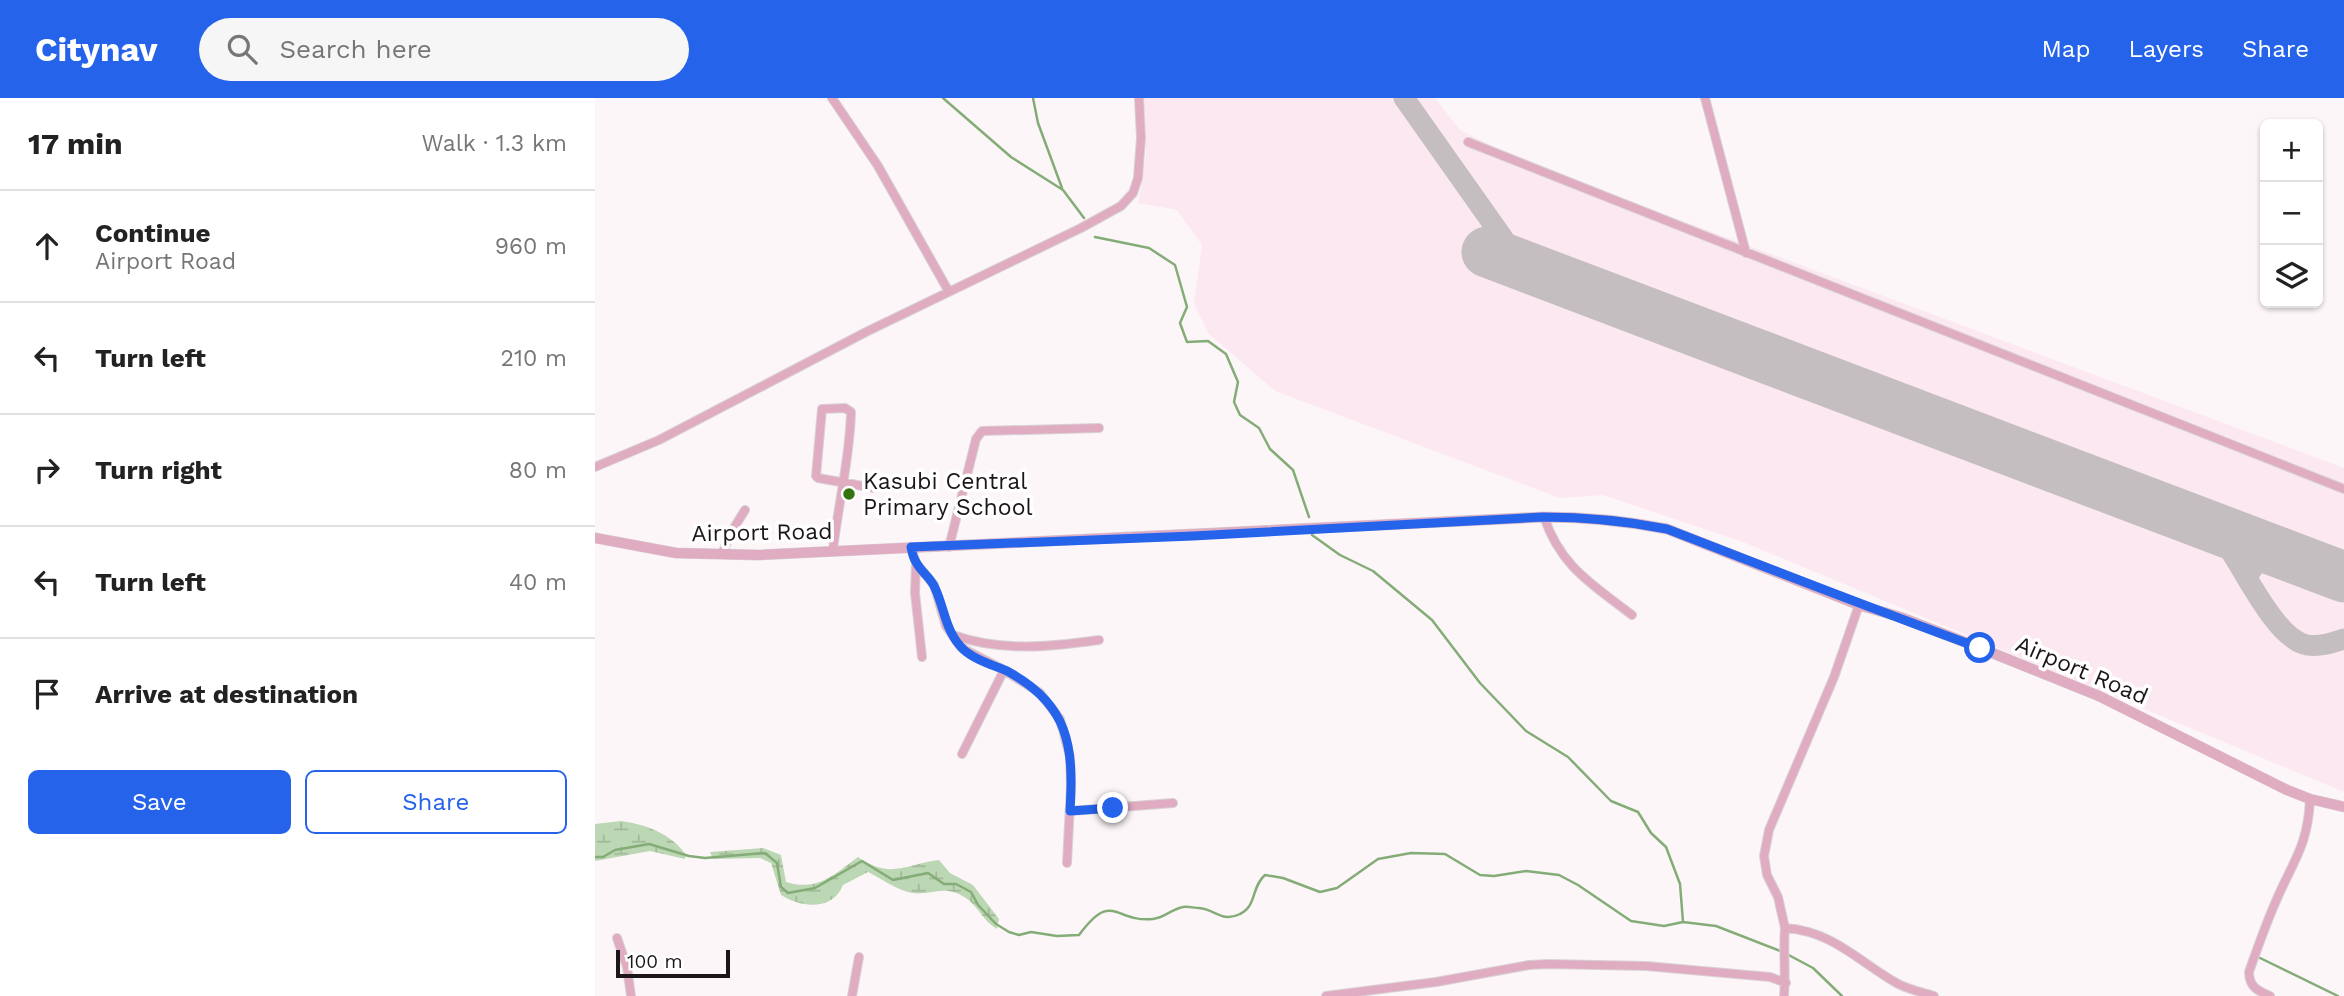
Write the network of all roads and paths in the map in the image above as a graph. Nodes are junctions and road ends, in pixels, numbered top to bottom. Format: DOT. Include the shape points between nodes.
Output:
graph roads {
  1 [pos="832,98"];
  2 [pos="1139,98"];
  3 [pos="1705,98"];
  4 [pos="1468,142"];
  5 [pos="1746,253"];
  6 [pos="949,292"];
  7 [pos="1099,428"];
  8 [pos="595,467"];
  9 [pos="842,482"];
  10 [pos="874,488"];
  11 [pos="2344,489"];
  12 [pos="745,510"];
  13 [pos="1543,517"];
  14 [pos="595,538"];
  15 [pos="911,547"];
  16 [pos="949,547"];
  17 [pos="833,550"];
  18 [pos="722,555"];
  19 [pos="916,563"];
  20 [pos="1859,605"];
  21 [pos="1632,615"];
  22 [pos="953,635"];
  23 [pos="1099,640"];
  24 [pos="922,657"];
  25 [pos="1004,670"];
  26 [pos="962,754"];
  27 [pos="2310,799"];
  28 [pos="1173,803"];
  29 [pos="2344,807"];
  30 [pos="1070,811"];
  31 [pos="1067,863"];
  32 [pos="1785,928"];
  33 [pos="617,939"];
  34 [pos="859,957"];
  35 [pos="1786,983"];
  36 [pos="631,996"];
  37 [pos="852,996"];
  38 [pos="1326,996"];
  39 [pos="1784,996"];
  40 [pos="1934,996"];
  41 [pos="2270,996"];
  1 -- 6 [label="street" via="878,166"];
  2 -- 6 [label="street" via="1138,178 1128,200"];
  3 -- 5 [label="street"];
  4 -- 5 [label="street"];
  5 -- 11 [label="street"];
  6 -- 8 [label="street" via="659,440"];
  7 -- 16 [label="street" via="982,431 976,439"];
  9 -- 9 [label="street" via="816,476 822,409 851,412"];
  9 -- 10 [label="street"];
  9 -- 17 [label="street"];
  12 -- 18 [label="street"];
  13 -- 16 [label="street, Airport Road"];
  13 -- 20 [label="street, Airport Road" via="1594,518 1667,529"];
  13 -- 21 [label="street" via="1566,560"];
  14 -- 18 [label="street, Airport Road" via="673,552"];
  15 -- 16 [label="street, Airport Road"];
  15 -- 17 [label="street, Airport Road"];
  15 -- 19 [label="street"];
  17 -- 18 [label="street, Airport Road"];
  19 -- 22 [label="street" via="934,584"];
  19 -- 24 [label="street"];
  20 -- 27 [label="street, Airport Road" via="2099,696"];
  20 -- 32 [label="street" via="1765,846 1766,875 1778,897"];
  22 -- 23 [label="street" via="1011,648"];
  22 -- 25 [label="street" via="966,652"];
  25 -- 26 [label="street"];
  25 -- 30 [label="street" via="1040,693 1060,719 1070,757"];
  27 -- 29 [label="street, Airport Road"];
  27 -- 41 [label="street" via="2301,852 2276,900 2249,972 2254,988"];
  28 -- 30 [label="street"];
  30 -- 31 [label="street"];
  32 -- 35 [label="street"];
  32 -- 40 [label="street" via="1809,930 1893,981"];
  33 -- 36 [label="street"];
  34 -- 37 [label="street"];
  35 -- 38 [label="street" via="1762,976 1646,966 1559,964"];
  35 -- 39 [label="street"];
}
